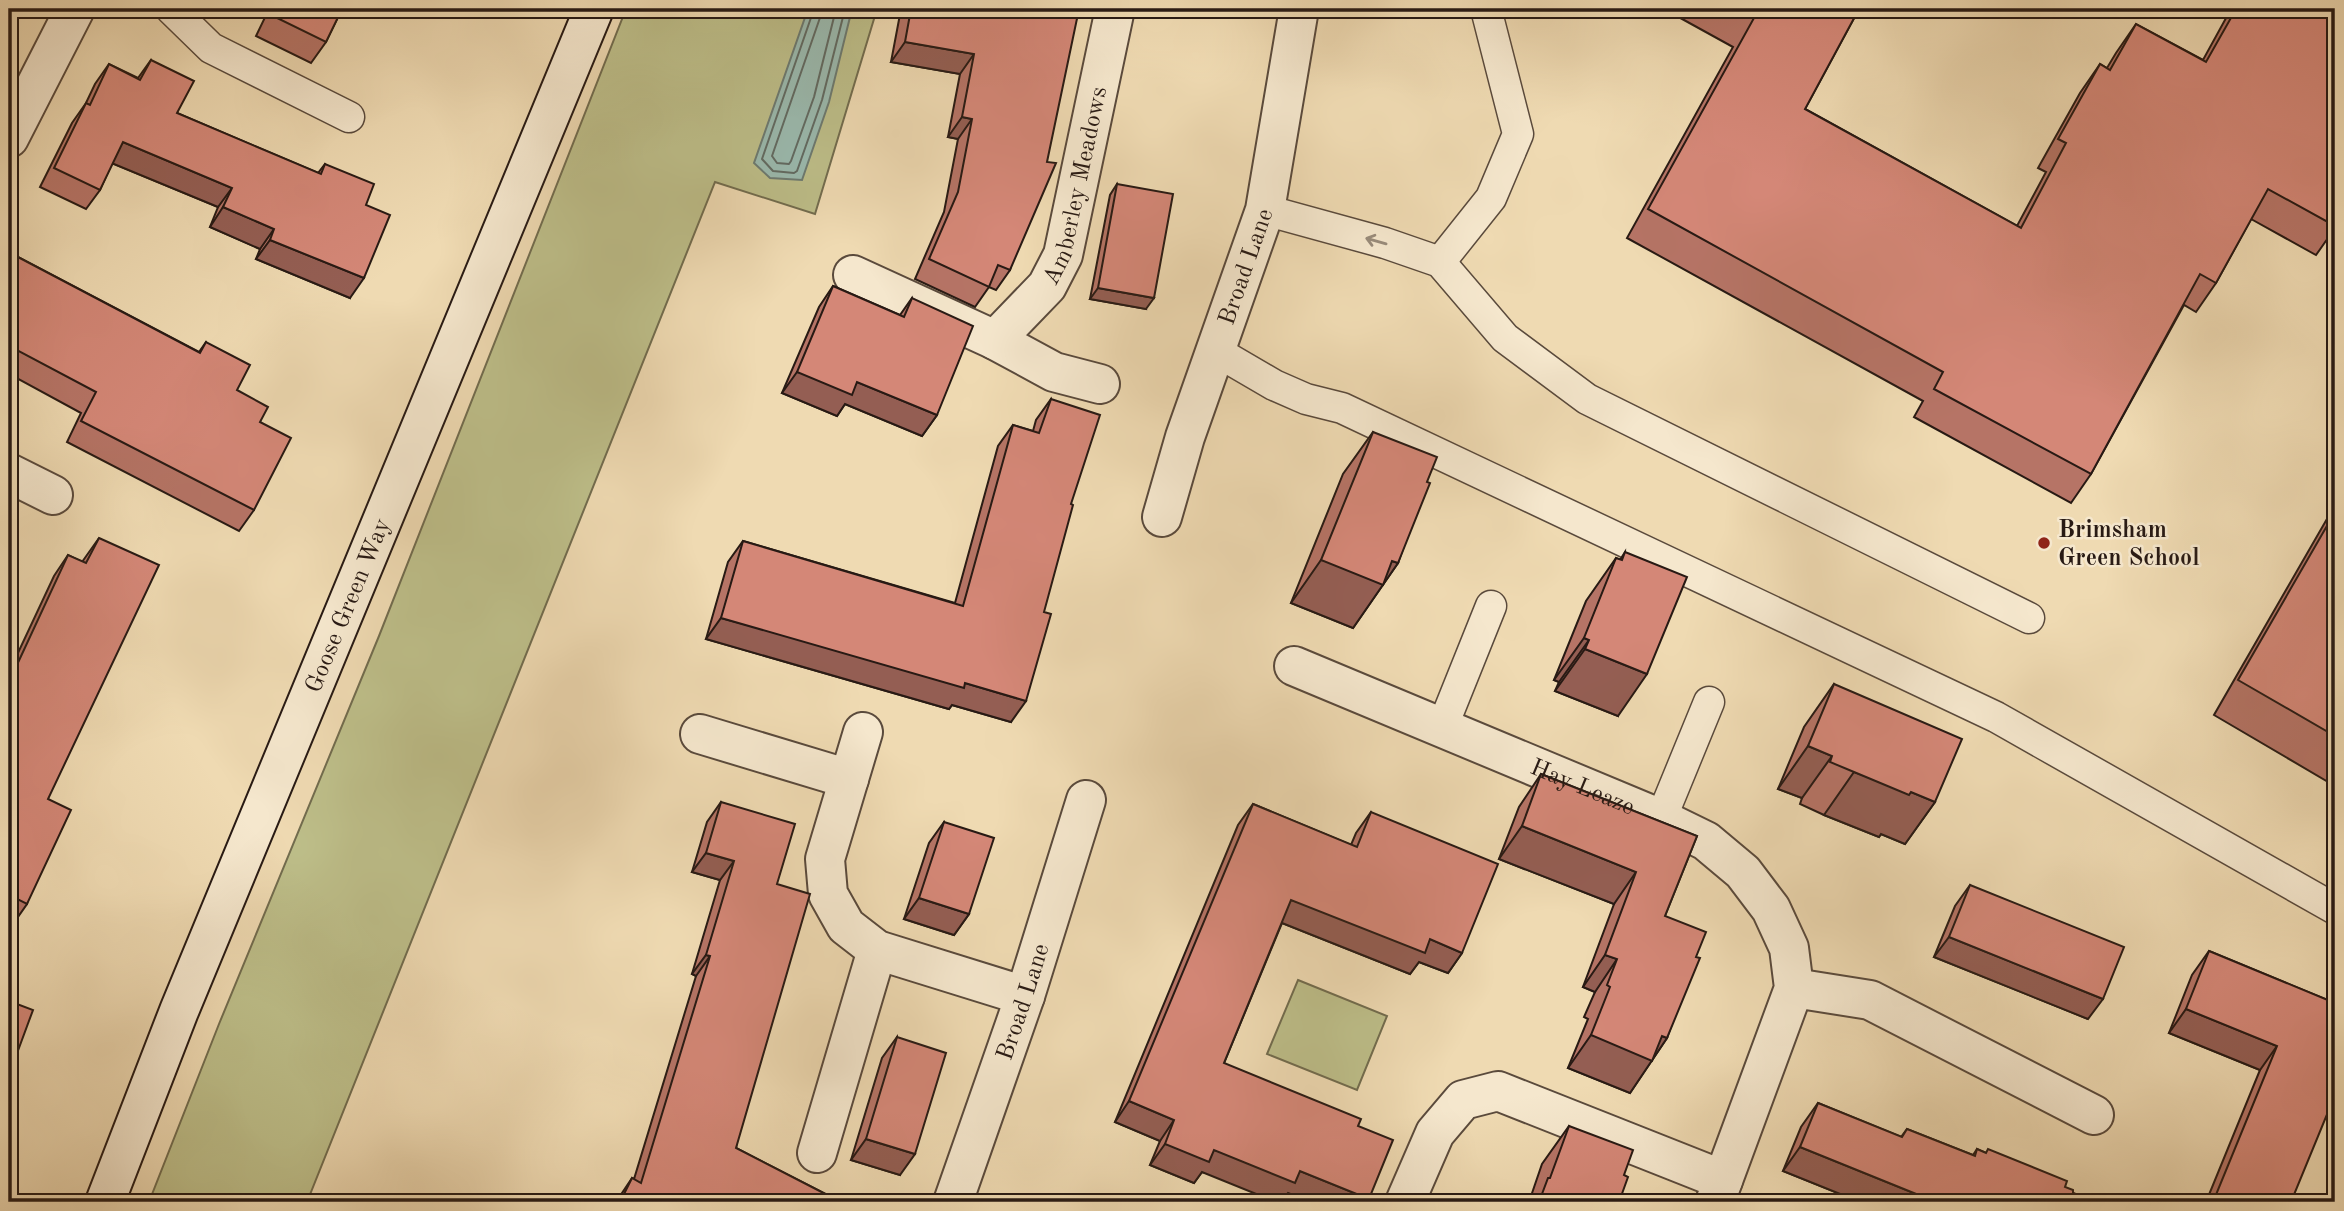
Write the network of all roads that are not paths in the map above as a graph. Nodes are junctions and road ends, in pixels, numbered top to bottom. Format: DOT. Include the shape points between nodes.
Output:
graph roads {
  1 [pos="75,9"];
  2 [pos="171,9"];
  3 [pos="594,9"];
  4 [pos="1115,9"];
  5 [pos="1299,9"];
  6 [pos="1486,9"];
  7 [pos="349,117"];
  8 [pos="9,138"];
  9 [pos="1265,210"];
  10 [pos="1440,262"];
  11 [pos="853,275"];
  12 [pos="995,340"];
  13 [pos="1214,350"];
  14 [pos="1100,384"];
  15 [pos="9,472"];
  16 [pos="53,495"];
  17 [pos="1162,517"];
  18 [pos="1491,606"];
  19 [pos="2029,618"];
  20 [pos="1294,666"];
  21 [pos="1709,702"];
  22 [pos="1441,729"];
  23 [pos="863,732"];
  24 [pos="700,734"];
  25 [pos="849,779"];
  26 [pos="1086,800"];
  27 [pos="1661,819"];
  28 [pos="2335,909"];
  29 [pos="877,950"];
  30 [pos="1794,988"];
  31 [pos="1025,996"];
  32 [pos="2094,1115"];
  33 [pos="817,1153"];
  34 [pos="1719,1191"];
  35 [pos="104,1202"];
  36 [pos="953,1202"];
  37 [pos="1405,1202"];
  1 -- 8 [label="street"];
  2 -- 7 [label="lane" via="211,48"];
  3 -- 35 [label="street, Goose Green Way" via="184,998"];
  4 -- 12 [label="street, Amberley Meadows" via="1063,256 1047,286"];
  5 -- 9 [label="street, Broad Lane"];
  6 -- 10 [label="lane" via="1518,134 1492,198"];
  10 -- 9 [label="lane, one-way"];
  9 -- 13 [label="street, Broad Lane"];
  10 -- 19 [label="lane" via="1505,338 1587,399"];
  11 -- 12 [label="street"];
  12 -- 14 [label="street" via="1054,372"];
  13 -- 17 [label="street, Broad Lane"];
  13 -- 28 [label="lane" via="1274,385 1342,408 1996,717"];
  15 -- 16 [label="street"];
  18 -- 22 [label="lane"];
  20 -- 22 [label="street, Hay Leaze"];
  21 -- 27 [label="lane"];
  22 -- 27 [label="street, Hay Leaze"];
  23 -- 25 [label="street"];
  24 -- 25 [label="street"];
  25 -- 29 [label="street" via="825,859 828,894 846,926"];
  26 -- 31 [label="street, Broad Lane"];
  27 -- 30 [label="street, Hay Leaze" via="1706,841 1743,872 1771,909 1789,948"];
  29 -- 31 [label="street"];
  29 -- 33 [label="street"];
  30 -- 32 [label="street" via="1870,1000"];
  30 -- 34 [label="street, Hay Leaze"];
  31 -- 36 [label="street, Broad Lane"];
  34 -- 37 [label="street, Hay Leaze" via="1497,1091 1463,1100 1435,1133"];
}
